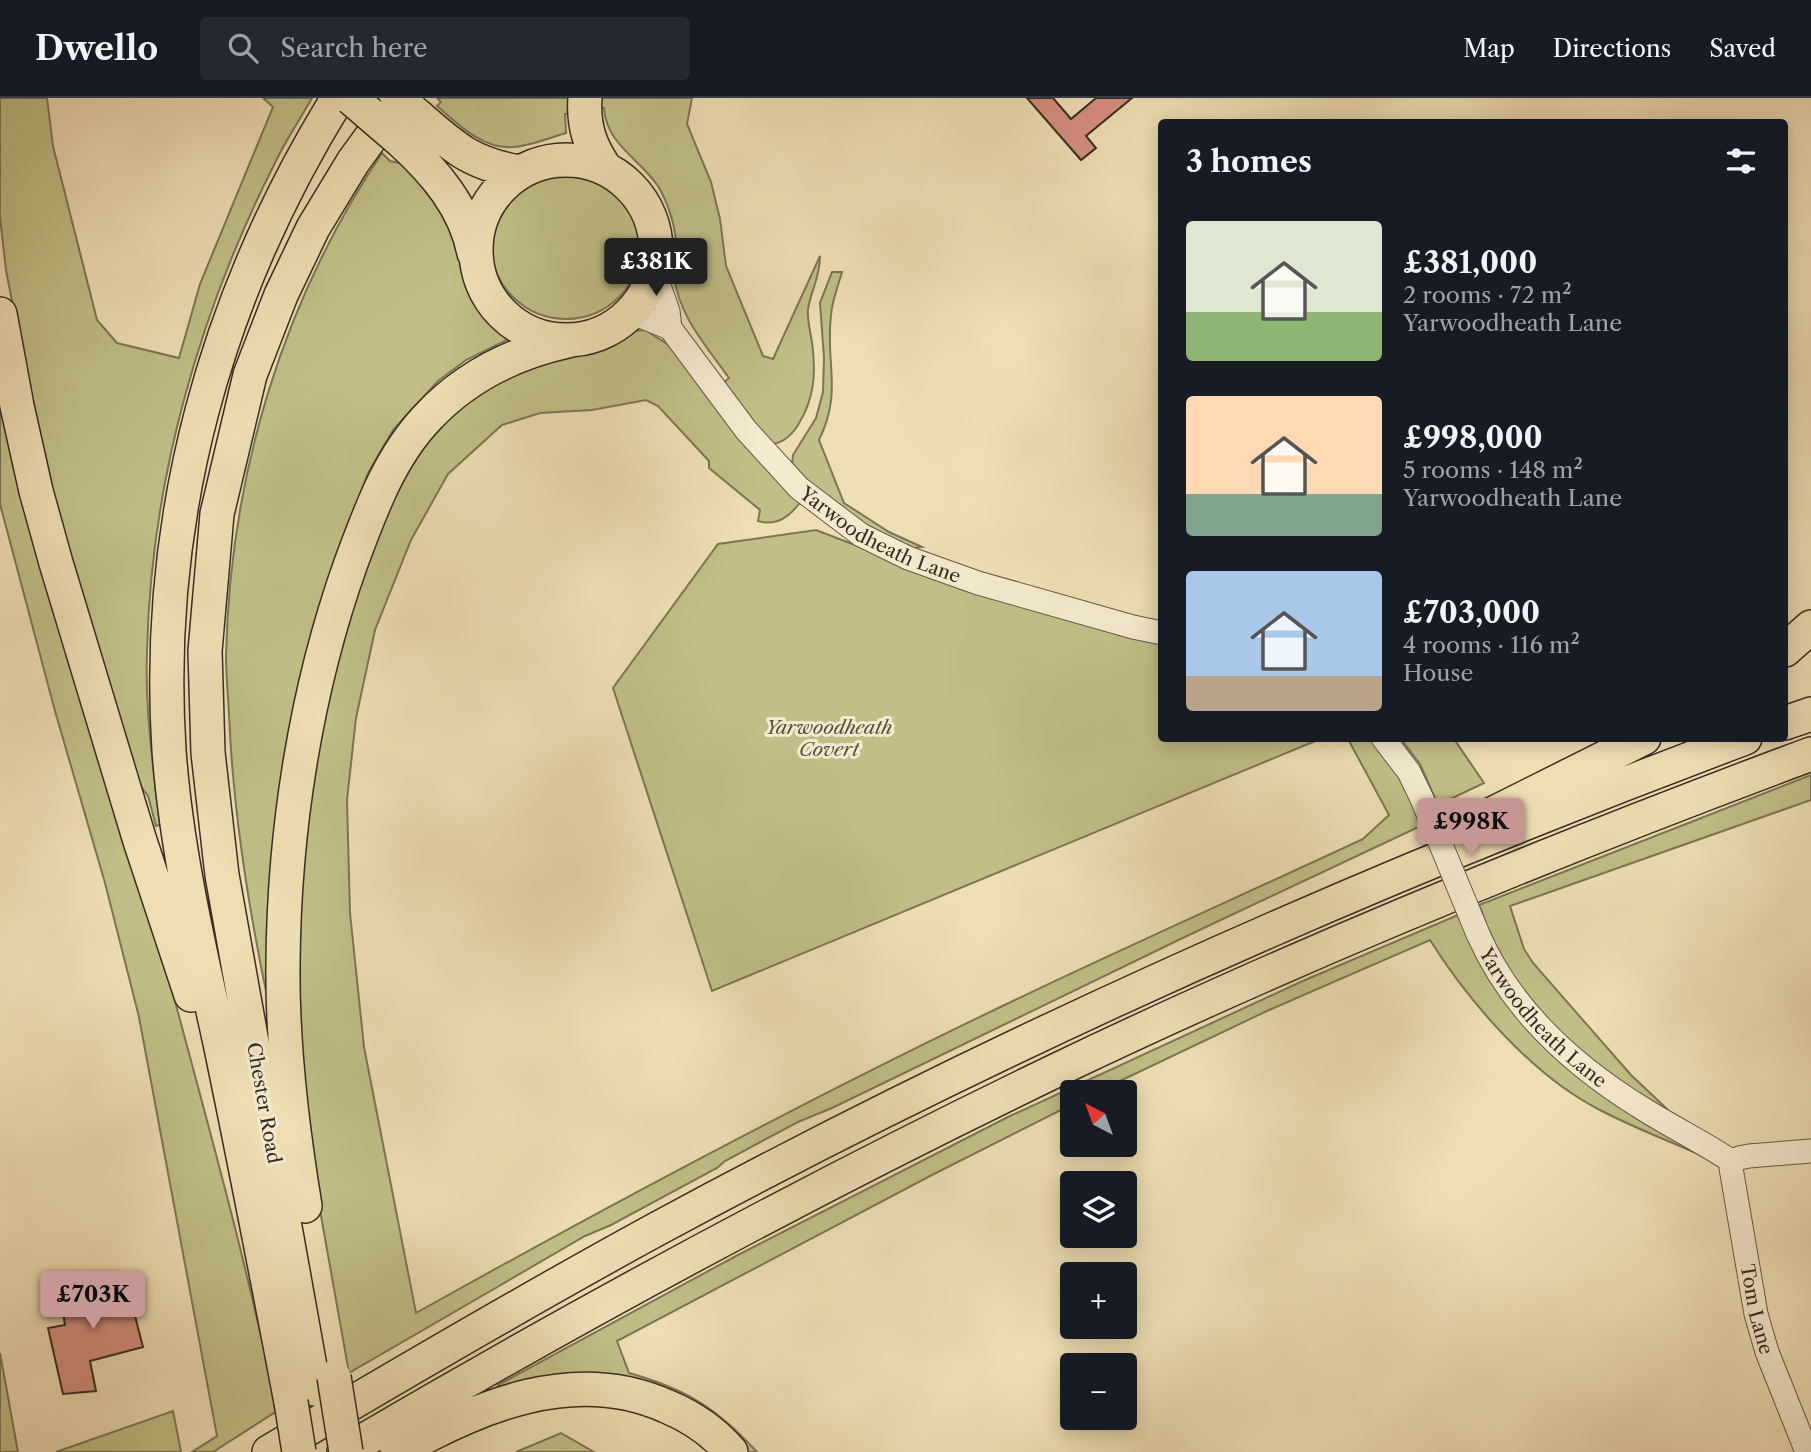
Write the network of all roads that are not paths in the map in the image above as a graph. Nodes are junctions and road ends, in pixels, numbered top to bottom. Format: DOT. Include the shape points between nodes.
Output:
graph roads {
  1 [pos="338,98"];
  2 [pos="351,98"];
  3 [pos="585,98"];
  4 [pos="404,113"];
  5 [pos="605,168"];
  6 [pos="519,172"];
  7 [pos="476,262"];
  8 [pos="653,270"];
  9 [pos="0,314"];
  10 [pos="627,315"];
  11 [pos="670,328"];
  12 [pos="568,341"];
  13 [pos="1811,628"];
  14 [pos="1158,632"];
  15 [pos="1788,647"];
  16 [pos="1811,714"];
  17 [pos="1788,722"];
  18 [pos="1386,742"];
  19 [pos="1636,742"];
  20 [pos="1735,742"];
  21 [pos="1811,754"];
  22 [pos="1272,929"];
  23 [pos="221,1049"];
  24 [pos="1811,1151"];
  25 [pos="1733,1162"];
  26 [pos="313,1390"];
  27 [pos="269,1452"];
  28 [pos="299,1452"];
  29 [pos="324,1452"];
  30 [pos="345,1452"];
  31 [pos="397,1452"];
  32 [pos="731,1452"];
  33 [pos="1807,1452"];
  1 -- 23 [label="highway, Chester Road" via="275,209 246,277 207,391 178,520 166,665 169,751 193,915"];
  2 -- 4 [label="highway, bridge"];
  3 -- 5 [label="highway" via="585,125"];
  4 -- 6 [label="highway" via="463,154"];
  4 -- 7 [label="highway" via="430,169 452,198"];
  4 -- 26 [label="highway, Chester Road" via="353,162 313,228 250,375 218,514 205,651 208,754 222,875"];
  5 -- 6 [label="highway" via="568,160"];
  5 -- 8 [label="highway" via="627,183 643,203 653,227"];
  6 -- 7 [label="highway" via="494,195 484,213 477,234"];
  7 -- 12 [label="highway" via="483,288 497,310 517,327 542,338"];
  8 -- 10 [label="highway" via="640,302"];
  8 -- 11 [label="street, Yarwoodheath Lane"];
  9 -- 23 [label="highway" via="36,491 91,681 193,1001"];
  10 -- 11 [label="street"];
  10 -- 12 [label="highway" via="596,336"];
  11 -- 14 [label="street, Yarwoodheath Lane" via="747,430 799,488 861,535 978,583"];
  12 -- 26 [label="highway" via="524,352 475,376 448,397 403,448 384,480 344,583 313,700 292,827 283,975"];
  13 -- 15 [label="highway"];
  16 -- 17 [label="highway"];
  18 -- 25 [label="street, Yarwoodheath Lane, bridge" via="1422,799 1490,962 1521,1006 1573,1058 1642,1108"];
  19 -- 22 [label="highway"];
  20 -- 22 [label="highway" via="1480,840"];
  21 -- 30 [label="highway" via="1386,921 1059,1069 687,1258"];
  22 -- 27 [label="highway" via="920,1094 660,1227"];
  23 -- 26 [label="highway, Chester Road"];
  24 -- 25 [label="street" via="1749,1156"];
  25 -- 33 [label="street, Tom Lane" via="1756,1314"];
  26 -- 28 [label="highway, Chester Road, bridge"];
  26 -- 29 [label="highway, Chester Road"];
  26 -- 30 [label="highway, bridge"];
  31 -- 32 [label="highway" via="484,1409 529,1395 591,1388 625,1392 679,1411"];
}
